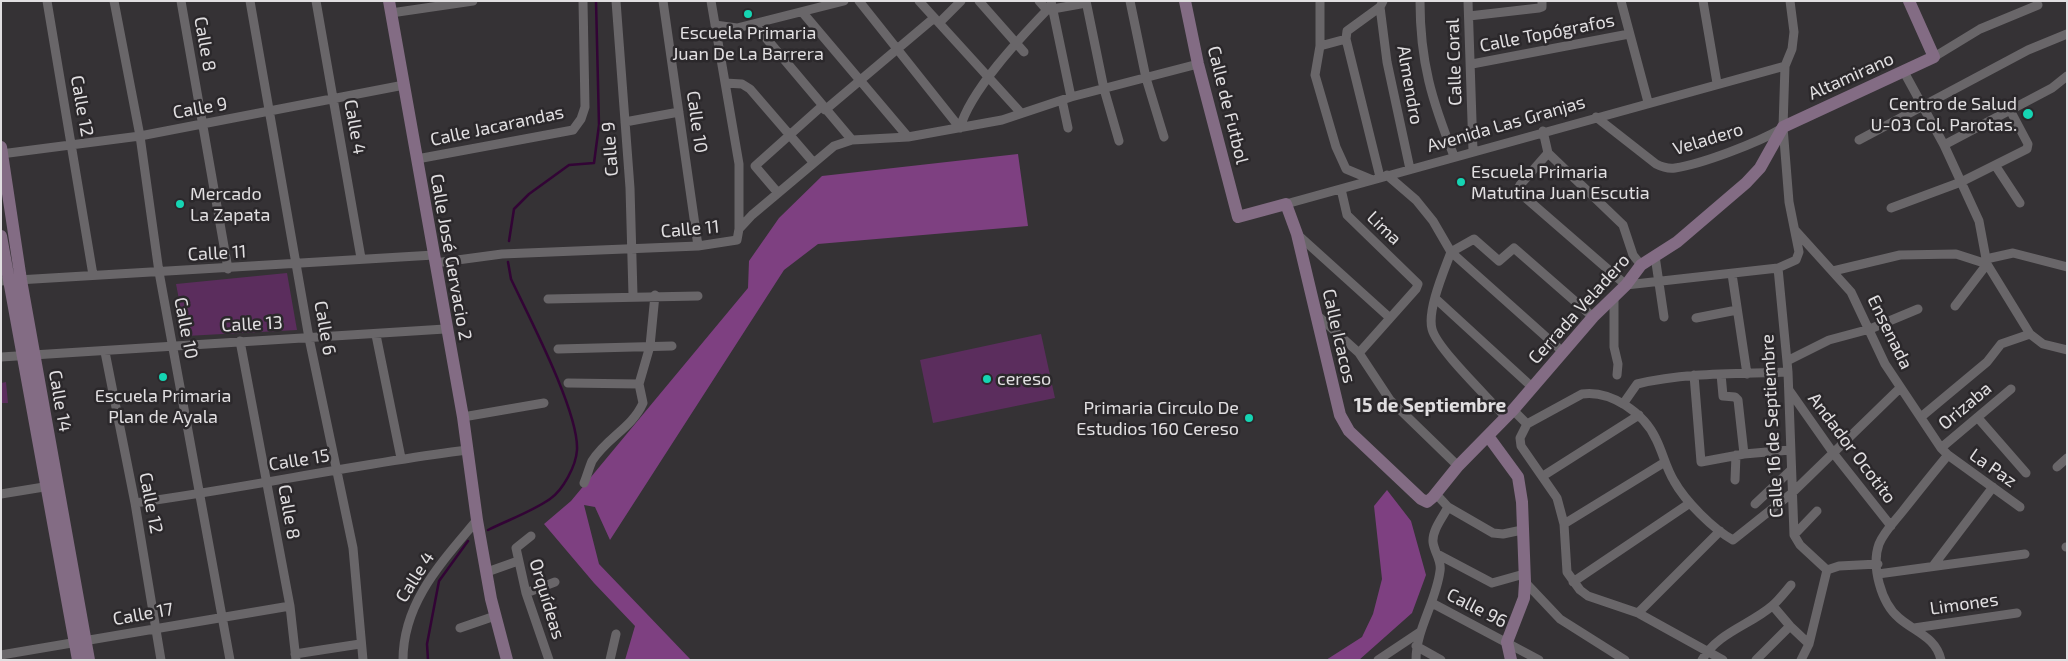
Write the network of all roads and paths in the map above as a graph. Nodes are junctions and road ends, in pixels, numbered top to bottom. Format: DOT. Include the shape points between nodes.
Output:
graph roads {
  1 [pos="47,1"];
  2 [pos="114,1"];
  3 [pos="181,1"];
  4 [pos="250,1"];
  5 [pos="316,1"];
  6 [pos="473,1"];
  7 [pos="583,1"];
  8 [pos="616,1"];
  9 [pos="663,1"];
  10 [pos="711,1"];
  11 [pos="844,1"];
  12 [pos="859,1"];
  13 [pos="919,1"];
  14 [pos="961,1"];
  15 [pos="979,1"];
  16 [pos="1039,1"];
  17 [pos="1130,1"];
  18 [pos="1185,1"];
  19 [pos="1320,1"];
  20 [pos="1420,1"];
  21 [pos="1468,1"];
  22 [pos="1542,1"];
  23 [pos="1621,1"];
  24 [pos="1703,1"];
  25 [pos="1790,1"];
  26 [pos="1909,1"];
  27 [pos="1086,2"];
  28 [pos="1382,4"];
  29 [pos="2038,5"];
  30 [pos="390,7"];
  31 [pos="1050,7"];
  32 [pos="803,13"];
  33 [pos="1469,16"];
  34 [pos="936,20"];
  35 [pos="755,25"];
  36 [pos="715,26"];
  37 [pos="1629,34"];
  38 [pos="2067,34"];
  39 [pos="1346,39"];
  40 [pos="1017,44"];
  41 [pos="1320,46"];
  42 [pos="898,50"];
  43 [pos="1024,52"];
  44 [pos="1934,57"];
  45 [pos="1198,64"];
  46 [pos="1472,64"];
  47 [pos="1785,66"];
  48 [pos="1904,72"];
  49 [pos="2067,76"];
  50 [pos="988,78"];
  51 [pos="1146,78"];
  52 [pos="862,81"];
  53 [pos="725,83"];
  54 [pos="1717,84"];
  55 [pos="404,85"];
  56 [pos="1104,89"];
  57 [pos="1071,97"];
  58 [pos="334,100"];
  59 [pos="1062,100"];
  60 [pos="1648,102"];
  61 [pos="824,108"];
  62 [pos="1922,108"];
  63 [pos="2010,110"];
  64 [pos="270,112"];
  65 [pos="679,112"];
  66 [pos="1020,113"];
  67 [pos="1596,117"];
  68 [pos="625,122"];
  69 [pos="203,123"];
  70 [pos="1783,127"];
  71 [pos="960,128"];
  72 [pos="1068,128"];
  73 [pos="1543,131"];
  74 [pos="140,136"];
  75 [pos="788,136"];
  76 [pos="908,137"];
  77 [pos="1164,137"];
  78 [pos="852,140"];
  79 [pos="1859,140"];
  80 [pos="1119,141"];
  81 [pos="73,145"];
  82 [pos="1944,145"];
  83 [pos="2,151"];
  84 [pos="1473,151"];
  85 [pos="1548,153"];
  86 [pos="1454,156"];
  87 [pos="416,159"];
  88 [pos="813,162"];
  89 [pos="1995,166"];
  90 [pos="1410,169"];
  91 [pos="1376,178"];
  92 [pos="1961,182"];
  93 [pos="1345,187"];
  94 [pos="778,194"];
  95 [pos="2020,203"];
  96 [pos="1286,204"];
  97 [pos="1891,208"];
  98 [pos="1238,217"];
  99 [pos="739,229"];
  100 [pos="1795,230"];
  101 [pos="1296,234"];
  102 [pos="1,236"];
  103 [pos="698,246"];
  104 [pos="632,249"];
  105 [pos="1451,252"];
  106 [pos="1655,256"];
  107 [pos="361,258"];
  108 [pos="434,259"];
  109 [pos="1987,261"];
  110 [pos="297,263"];
  111 [pos="1641,264"];
  112 [pos="2067,267"];
  113 [pos="1778,268"];
  114 [pos="228,269"];
  115 [pos="1833,271"];
  116 [pos="159,272"];
  117 [pos="1732,274"];
  118 [pos="93,275"];
  119 [pos="11,281"];
  120 [pos="1660,281"];
  121 [pos="1626,285"];
  122 [pos="633,295"];
  123 [pos="654,295"];
  124 [pos="698,296"];
  125 [pos="1614,297"];
  126 [pos="548,299"];
  127 [pos="1436,299"];
  128 [pos="1955,306"];
  129 [pos="1918,309"];
  130 [pos="1737,310"];
  131 [pos="1316,315"];
  132 [pos="1593,317"];
  133 [pos="1664,317"];
  134 [pos="1390,318"];
  135 [pos="1696,318"];
  136 [pos="446,329"];
  137 [pos="1870,329"];
  138 [pos="2030,334"];
  139 [pos="376,335"];
  140 [pos="309,338"];
  141 [pos="240,341"];
  142 [pos="174,346"];
  143 [pos="650,346"];
  144 [pos="672,346"];
  145 [pos="558,349"];
  146 [pos="2067,350"];
  147 [pos="105,352"];
  148 [pos="1563,352"];
  149 [pos="1360,353"];
  150 [pos="29,356"];
  151 [pos="1,357"];
  152 [pos="1787,361"];
  153 [pos="1788,372"];
  154 [pos="1721,374"];
  155 [pos="1747,374"];
  156 [pos="1617,375"];
  157 [pos="1694,375"];
  158 [pos="568,383"];
  159 [pos="639,384"];
  160 [pos="1532,387"];
  161 [pos="1900,388"];
  162 [pos="1788,389"];
  163 [pos="2011,389"];
  164 [pos="544,403"];
  165 [pos="1623,404"];
  166 [pos="1638,415"];
  167 [pos="1508,416"];
  168 [pos="463,417"];
  169 [pos="1920,417"];
  170 [pos="1978,418"];
  171 [pos="1527,424"];
  172 [pos="1491,433"];
  173 [pos="1941,448"];
  174 [pos="467,450"];
  175 [pos="1790,450"];
  176 [pos="1740,454"];
  177 [pos="1834,454"];
  178 [pos="1948,455"];
  179 [pos="401,458"];
  180 [pos="2067,458"];
  181 [pos="1665,462"];
  182 [pos="1458,466"];
  183 [pos="2057,467"];
  184 [pos="1790,470"];
  185 [pos="337,471"];
  186 [pos="2026,473"];
  187 [pos="1543,476"];
  188 [pos="1735,480"];
  189 [pos="267,482"];
  190 [pos="584,483"];
  191 [pos="52,486"];
  192 [pos="1993,487"];
  193 [pos="1792,493"];
  194 [pos="1,494"];
  195 [pos="200,494"];
  196 [pos="1431,498"];
  197 [pos="135,503"];
  198 [pos="1690,503"];
  199 [pos="1755,504"];
  200 [pos="2020,506"];
  201 [pos="1448,507"];
  202 [pos="1817,512"];
  203 [pos="477,520"];
  204 [pos="1564,524"];
  205 [pos="1891,526"];
  206 [pos="1522,530"];
  207 [pos="1720,531"];
  208 [pos="531,536"];
  209 [pos="1794,536"];
  210 [pos="2025,554"];
  211 [pos="1439,555"];
  212 [pos="518,561"];
  213 [pos="1933,566"];
  214 [pos="1878,569"];
  215 [pos="1827,570"];
  216 [pos="487,572"];
  217 [pos="1525,578"];
  218 [pos="555,582"];
  219 [pos="1573,582"];
  220 [pos="1791,586"];
  221 [pos="526,593"];
  222 [pos="1432,603"];
  223 [pos="290,606"];
  224 [pos="1772,606"];
  225 [pos="1638,613"];
  226 [pos="2017,613"];
  227 [pos="495,616"];
  228 [pos="222,617"];
  229 [pos="1790,626"];
  230 [pos="156,628"];
  231 [pos="460,628"];
  232 [pos="1914,628"];
  233 [pos="1420,632"];
  234 [pos="616,634"];
  235 [pos="81,642"];
  236 [pos="1507,642"];
  237 [pos="360,644"];
  238 [pos="1809,644"];
  239 [pos="1416,646"];
  240 [pos="1,651"];
  241 [pos="2,655"];
  242 [pos="1705,656"];
  243 [pos="296,657"];
  244 [pos="3,660"];
  245 [pos="78,660"];
  246 [pos="89,660"];
  247 [pos="161,660"];
  248 [pos="230,660"];
  249 [pos="363,660"];
  250 [pos="403,660"];
  251 [pos="507,660"];
  252 [pos="549,660"];
  253 [pos="610,660"];
  254 [pos="1378,660"];
  255 [pos="1416,660"];
  256 [pos="1441,660"];
  257 [pos="1510,660"];
  258 [pos="1539,660"];
  259 [pos="1625,660"];
  260 [pos="1723,660"];
  261 [pos="1756,660"];
  262 [pos="1802,660"];
  263 [pos="1942,660"];
  1 -- 81 [label="street, Calle 12"];
  2 -- 74 [label="street, Calle 10"];
  3 -- 69 [label="street, Calle 8"];
  4 -- 64 [label="street, Calle 6"];
  5 -- 58 [label="street, Calle 4"];
  6 -- 30 [label="street"];
  7 -- 87 [label="street, Calle Jacarandas" via="585,107 572,130"];
  8 -- 68 [label="street, Calle 9"];
  9 -- 65 [label="street, Calle 10"];
  10 -- 36 [label="street, Calle 11"];
  11 -- 32 [label="street"];
  12 -- 42 [label="street"];
  13 -- 34 [label="street"];
  14 -- 34 [label="street"];
  15 -- 40 [label="street"];
  16 -- 31 [label="street"];
  17 -- 51 [label="street"];
  18 -- 45 [label="main road, Calle de Futbol"];
  19 -- 41 [label="street"];
  20 -- 86 [label="street" via="1423,62 1434,107"];
  21 -- 33 [label="street, Calle Coral"];
  22 -- 33 [label="street" via="1539,8"];
  23 -- 37 [label="street"];
  24 -- 54 [label="street"];
  25 -- 47 [label="street" via="1794,32"];
  26 -- 44 [label="main road"];
  27 -- 31 [label="street"];
  27 -- 56 [label="street"];
  28 -- 39 [label="street" via="1347,32"];
  28 -- 90 [label="street, Almendro" via="1387,62"];
  29 -- 44 [label="street" via="1980,30"];
  30 -- 55 [label="main road, Calle José Gervacio 2"];
  31 -- 40 [label="street"];
  31 -- 57 [label="street"];
  32 -- 35 [label="street"];
  32 -- 52 [label="street"];
  33 -- 46 [label="street, Calle Coral"];
  34 -- 42 [label="street"];
  34 -- 50 [label="street"];
  35 -- 36 [label="street" via="737,28"];
  35 -- 61 [label="street"];
  36 -- 53 [label="street, Calle 11"];
  37 -- 46 [label="street, Calle Topógrafos"];
  37 -- 60 [label="street"];
  38 -- 62 [label="street" via="2028,50"];
  39 -- 41 [label="street"];
  39 -- 91 [label="street"];
  40 -- 43 [label="street"];
  40 -- 50 [label="street"];
  41 -- 91 [label="street" via="1315,75 1343,164 1346,169"];
  42 -- 52 [label="street"];
  42 -- 71 [label="street"];
  44 -- 48 [label="main road, Altamirano"];
  45 -- 51 [label="street"];
  45 -- 98 [label="main road, Calle de Futbol"];
  46 -- 84 [label="street, Calle Coral"];
  47 -- 54 [label="street, Avenida Las Granjas"];
  47 -- 70 [label="street"];
  48 -- 62 [label="street"];
  48 -- 70 [label="main road, Altamirano"];
  49 -- 63 [label="street" via="2052,88"];
  50 -- 66 [label="street"];
  50 -- 71 [label="street" via="964,112"];
  51 -- 56 [label="street"];
  51 -- 77 [label="street"];
  52 -- 61 [label="street"];
  52 -- 76 [label="street"];
  53 -- 75 [label="street" via="742,84 750,89"];
  53 -- 99 [label="street, Calle 11" via="739,164"];
  54 -- 60 [label="street, Avenida Las Granjas"];
  55 -- 58 [label="street, Calle 9"];
  55 -- 87 [label="main road, Calle José Gervacio 2"];
  56 -- 57 [label="street"];
  56 -- 80 [label="street"];
  57 -- 59 [label="street"];
  58 -- 64 [label="street, Calle 9"];
  58 -- 107 [label="street, Calle 4"];
  59 -- 66 [label="street"];
  59 -- 72 [label="street"];
  60 -- 67 [label="street, Avenida Las Granjas"];
  61 -- 75 [label="street"];
  61 -- 78 [label="street"];
  62 -- 79 [label="street"];
  62 -- 82 [label="street"];
  63 -- 82 [label="street"];
  63 -- 89 [label="street" via="2029,147"];
  64 -- 69 [label="street, Calle 9"];
  64 -- 110 [label="street, Calle 6"];
  65 -- 68 [label="street"];
  65 -- 103 [label="street, Calle 10"];
  66 -- 71 [label="street"];
  67 -- 70 [label="street, Veladero" via="1664,168 1674,168 1764,139"];
  67 -- 73 [label="street, Avenida Las Granjas"];
  68 -- 104 [label="street, Calle 9"];
  69 -- 74 [label="street, Calle 9"];
  69 -- 114 [label="street, Calle 8"];
  70 -- 100 [label="street" via="1789,202"];
  70 -- 106 [label="main road, Cerrada Veladero" via="1760,168 1746,183 1707,218"];
  71 -- 76 [label="street"];
  73 -- 84 [label="street, Avenida Las Granjas"];
  73 -- 85 [label="street"];
  74 -- 81 [label="street, Calle 9"];
  74 -- 116 [label="street, Calle 10"];
  75 -- 88 [label="street"];
  75 -- 94 [label="street" via="755,166"];
  76 -- 78 [label="street"];
  78 -- 88 [label="street" via="834,146"];
  81 -- 83 [label="street, Calle 9"];
  81 -- 118 [label="street, Calle 12"];
  82 -- 92 [label="street"];
  83 -- 119 [label="main road, Calle 14"];
  84 -- 86 [label="street, Avenida Las Granjas"];
  85 -- 111 [label="street" via="1623,225 1633,255"];
  85 -- 121 [label="street" via="1520,185 1520,193"];
  86 -- 90 [label="street, Avenida Las Granjas"];
  87 -- 108 [label="main road, Calle José Gervacio 2"];
  88 -- 94 [label="street"];
  89 -- 92 [label="street"];
  89 -- 95 [label="street"];
  90 -- 91 [label="street, Avenida Las Granjas"];
  91 -- 93 [label="street, Avenida Las Granjas"];
  91 -- 105 [label="street" via="1416,200"];
  92 -- 97 [label="street"];
  92 -- 109 [label="street" via="1979,221"];
  93 -- 96 [label="street, Avenida Las Granjas"];
  93 -- 134 [label="street, Lima" via="1347,215 1418,284"];
  94 -- 99 [label="street"];
  96 -- 98 [label="main road, Avenida Las Granjas"];
  96 -- 101 [label="main road, Calle Icacos"];
  99 -- 103 [label="street, Calle 11" via="737,240"];
  100 -- 113 [label="street" via="1796,260"];
  100 -- 115 [label="street, Ensenada"];
  101 -- 131 [label="main road, Calle Icacos"];
  101 -- 134 [label="street"];
  102 -- 119 [label="main road, Calle 14"];
  103 -- 104 [label="street, Calle 11"];
  104 -- 108 [label="street, Calle 11"];
  104 -- 122 [label="street, Calle 9"];
  105 -- 127 [label="street"];
  105 -- 132 [label="street" via="1474,239 1499,261 1514,248"];
  105 -- 148 [label="street"];
  106 -- 111 [label="main road, Cerrada Veladero"];
  106 -- 120 [label="street"];
  107 -- 108 [label="street, Calle 11"];
  107 -- 110 [label="street, Calle 11"];
  108 -- 136 [label="main road, Calle José Gervacio 2"];
  109 -- 112 [label="street" via="2013,253"];
  109 -- 115 [label="street" via="1974,261 1956,254 1900,256"];
  109 -- 128 [label="street"];
  109 -- 138 [label="street"];
  110 -- 114 [label="street, Calle 11"];
  110 -- 140 [label="street, Calle 6"];
  111 -- 121 [label="main road, Cerrada Veladero"];
  113 -- 117 [label="street"];
  113 -- 152 [label="street, Calle 16 de Septiembre"];
  114 -- 116 [label="street, Calle 11"];
  115 -- 137 [label="street, Ensenada" via="1851,292"];
  116 -- 118 [label="street, Calle 11"];
  116 -- 142 [label="street, Calle 10"];
  117 -- 120 [label="street"];
  117 -- 130 [label="street"];
  118 -- 119 [label="street, Calle 11"];
  119 -- 150 [label="main road, Calle 14"];
  120 -- 121 [label="street"];
  120 -- 133 [label="street"];
  121 -- 125 [label="main road, Cerrada Veladero"];
  122 -- 123 [label="street"];
  122 -- 126 [label="street"];
  123 -- 124 [label="street"];
  123 -- 143 [label="street"];
  125 -- 132 [label="main road, Cerrada Veladero"];
  125 -- 156 [label="street"];
  127 -- 160 [label="street"];
  127 -- 167 [label="street" via="1432,329 1435,337"];
  129 -- 137 [label="street"];
  130 -- 135 [label="street"];
  130 -- 155 [label="street"];
  131 -- 149 [label="street"];
  131 -- 196 [label="main road, Calle Icacos" via="1340,415 1349,431 1421,499"];
  132 -- 148 [label="main road, Cerrada Veladero"];
  134 -- 149 [label="street"];
  136 -- 139 [label="street, Calle 13"];
  136 -- 168 [label="main road, Calle José Gervacio 2"];
  137 -- 152 [label="street" via="1829,340"];
  137 -- 161 [label="street, Ensenada"];
  138 -- 146 [label="street" via="2043,344"];
  138 -- 169 [label="street" via="2001,344 1987,362"];
  139 -- 140 [label="street, Calle 13"];
  139 -- 179 [label="street"];
  140 -- 141 [label="street, Calle 13"];
  140 -- 185 [label="street, Calle 6"];
  141 -- 142 [label="street, Calle 13"];
  141 -- 189 [label="street, Calle 8"];
  142 -- 147 [label="street, Calle 13"];
  142 -- 195 [label="street, Calle 10"];
  143 -- 144 [label="street"];
  143 -- 145 [label="street"];
  143 -- 159 [label="street"];
  147 -- 150 [label="street, Calle 13"];
  147 -- 197 [label="street, Calle 12"];
  148 -- 160 [label="main road, Cerrada Veladero"];
  149 -- 182 [label="street" via="1390,400"];
  150 -- 151 [label="street, Calle 13"];
  150 -- 191 [label="main road, Calle 14"];
  152 -- 153 [label="street, Calle 16 de Septiembre"];
  153 -- 155 [label="street"];
  153 -- 162 [label="street, Calle 16 de Septiembre"];
  154 -- 155 [label="street"];
  154 -- 157 [label="street"];
  154 -- 176 [label="street" via="1723,396 1738,400"];
  157 -- 165 [label="street" via="1637,384"];
  157 -- 176 [label="street" via="1701,462"];
  158 -- 159 [label="street"];
  159 -- 190 [label="street" via="643,403 640,411 592,461"];
  160 -- 167 [label="main road, Cerrada Veladero"];
  161 -- 169 [label="street, Ensenada"];
  161 -- 177 [label="street"];
  162 -- 175 [label="street, Calle 16 de Septiembre"];
  162 -- 177 [label="street, Andador Ocotito"];
  163 -- 170 [label="street, Orizaba"];
  164 -- 168 [label="street"];
  165 -- 166 [label="street"];
  165 -- 171 [label="street" via="1590,393 1582,394"];
  166 -- 181 [label="street" via="1648,425"];
  166 -- 187 [label="street"];
  167 -- 171 [label="street"];
  167 -- 172 [label="main road, Cerrada Veladero"];
  168 -- 174 [label="main road, Calle José Gervacio 2"];
  169 -- 173 [label="street, Ensenada"];
  170 -- 173 [label="street, Orizaba"];
  170 -- 186 [label="street"];
  171 -- 187 [label="street" via="1520,438 1521,446"];
  172 -- 182 [label="main road, Cerrada Veladero"];
  172 -- 206 [label="main road" via="1518,477"];
  173 -- 178 [label="street, Ensenada"];
  174 -- 179 [label="street, Calle 15"];
  174 -- 203 [label="main road, Calle José Gervacio 2"];
  175 -- 176 [label="street"];
  175 -- 184 [label="street, Calle 16 de Septiembre"];
  176 -- 188 [label="street"];
  177 -- 193 [label="street"];
  177 -- 205 [label="street, Andador Ocotito"];
  178 -- 192 [label="street, La Paz"];
  178 -- 205 [label="street"];
  179 -- 185 [label="street, Calle 15"];
  180 -- 183 [label="street"];
  181 -- 198 [label="street" via="1674,483"];
  181 -- 204 [label="street"];
  182 -- 196 [label="main road, Cerrada Veladero"];
  184 -- 193 [label="street, Calle 16 de Septiembre"];
  184 -- 199 [label="street"];
  185 -- 189 [label="street, Calle 15"];
  185 -- 237 [label="street, Calle 6" via="353,548"];
  187 -- 204 [label="street" via="1557,498"];
  189 -- 195 [label="street, Calle 15"];
  189 -- 223 [label="street, Calle 8"];
  191 -- 194 [label="street"];
  191 -- 235 [label="main road, Calle 14"];
  192 -- 200 [label="street, La Paz"];
  192 -- 213 [label="street"];
  193 -- 207 [label="street" via="1737,538 1730,538"];
  193 -- 209 [label="street, Calle 16 de Septiembre"];
  195 -- 197 [label="street, Calle 15"];
  195 -- 228 [label="street, Calle 10"];
  196 -- 201 [label="street"];
  197 -- 230 [label="street, Calle 12"];
  198 -- 207 [label="street"];
  198 -- 219 [label="street"];
  201 -- 206 [label="street" via="1493,533"];
  201 -- 211 [label="street" via="1434,534 1433,544"];
  202 -- 209 [label="street"];
  203 -- 216 [label="main road, Calle José Gervacio 2"];
  203 -- 250 [label="street, Calle 4" via="433,573 418,598 408,620"];
  204 -- 219 [label="street" via="1565,562"];
  205 -- 214 [label="street" via="1880,542"];
  206 -- 217 [label="main road"];
  207 -- 225 [label="street"];
  208 -- 212 [label="street, Orquídeas" via="516,548"];
  209 -- 215 [label="street, Calle 16 de Septiembre"];
  210 -- 213 [label="street"];
  211 -- 217 [label="street" via="1492,584"];
  211 -- 222 [label="street" via="1441,570"];
  212 -- 216 [label="street"];
  212 -- 221 [label="street, Orquídeas"];
  213 -- 214 [label="street"];
  214 -- 215 [label="street" via="1839,566"];
  214 -- 232 [label="street" via="1884,598 1891,610"];
  215 -- 238 [label="street"];
  216 -- 227 [label="main road, Calle José Gervacio 2"];
  217 -- 236 [label="main road" via="1524,598"];
  217 -- 259 [label="street" via="1560,620"];
  218 -- 221 [label="street"];
  219 -- 225 [label="street" via="1588,596"];
  220 -- 224 [label="street"];
  221 -- 252 [label="street, Orquídeas"];
  222 -- 233 [label="street"];
  222 -- 236 [label="street, Calle 96"];
  223 -- 228 [label="street, Calle 17"];
  223 -- 243 [label="street, Calle 8"];
  224 -- 229 [label="street"];
  224 -- 242 [label="street" via="1722,637"];
  225 -- 242 [label="street"];
  226 -- 232 [label="street, Limones"];
  227 -- 231 [label="street"];
  227 -- 251 [label="main road, Calle José Gervacio 2"];
  228 -- 230 [label="street, Calle 17"];
  228 -- 248 [label="street, Calle 10"];
  229 -- 238 [label="street"];
  229 -- 261 [label="street"];
  230 -- 235 [label="street, Calle 17"];
  230 -- 247 [label="street, Calle 12"];
  232 -- 263 [label="street" via="1927,636"];
  233 -- 239 [label="street"];
  233 -- 254 [label="street"];
  234 -- 253 [label="street"];
  235 -- 241 [label="street, Calle 17"];
  235 -- 245 [label="main road, Calle 14"];
  235 -- 246 [label="main road, Calle 14"];
  236 -- 257 [label="main road"];
  236 -- 258 [label="street, Calle 96"];
  237 -- 243 [label="street"];
  237 -- 249 [label="street, Calle 6"];
  238 -- 262 [label="street"];
  239 -- 255 [label="street"];
  239 -- 256 [label="street"];
  240 -- 241 [label="street"];
  241 -- 244 [label="street"];
  242 -- 260 [label="street"];
}
